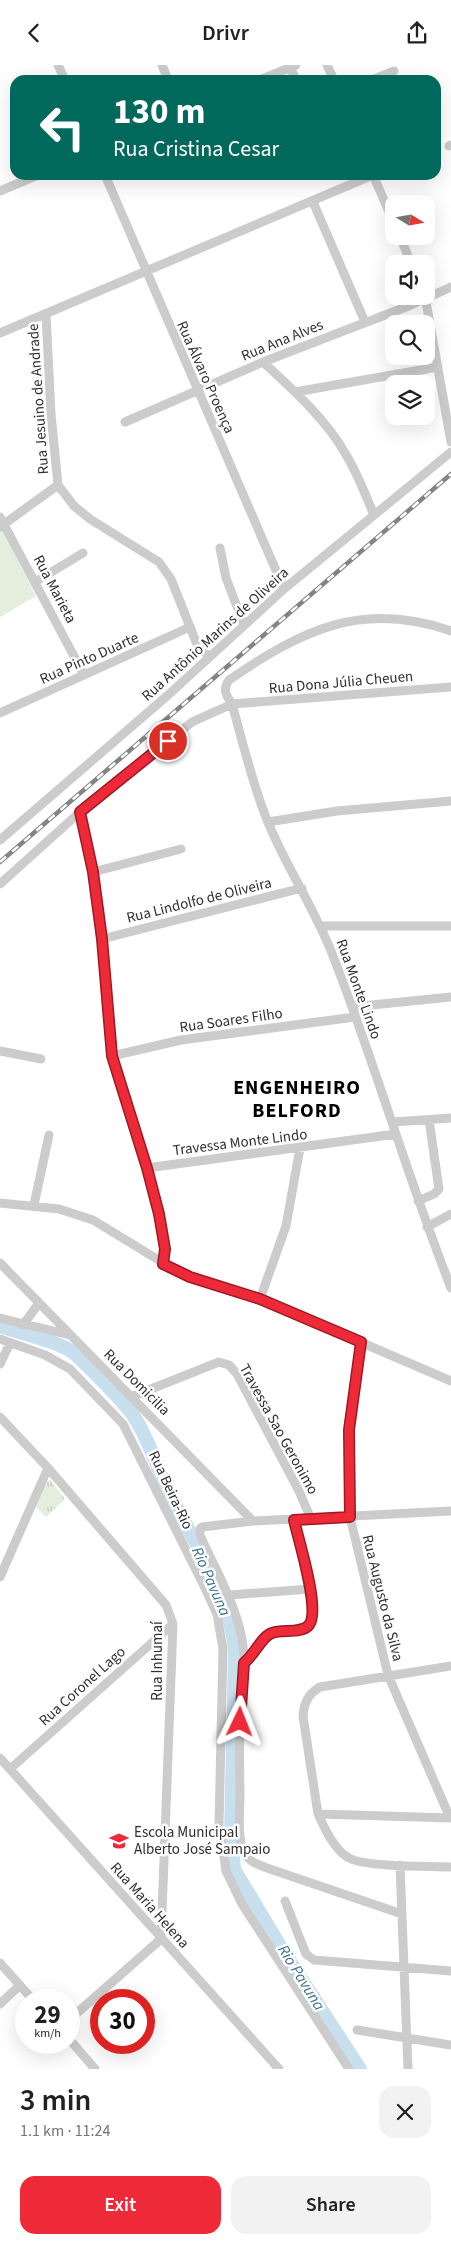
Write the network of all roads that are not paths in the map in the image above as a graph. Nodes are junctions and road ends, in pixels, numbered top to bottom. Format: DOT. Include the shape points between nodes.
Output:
graph roads {
  1 [pos="293,66"];
  2 [pos="394,71"];
  3 [pos="272,75"];
  4 [pos="384,75"];
  5 [pos="26,180"];
  6 [pos="107,180"];
  7 [pos="362,180"];
  8 [pos="375,180"];
  9 [pos="0,191"];
  10 [pos="313,202"];
  11 [pos="385,202"];
  12 [pos="145,271"];
  13 [pos="451,287"];
  14 [pos="435,293"];
  15 [pos="406,305"];
  16 [pos="427,305"];
  17 [pos="46,314"];
  18 [pos="365,322"];
  19 [pos="0,333"];
  20 [pos="263,361"];
  21 [pos="438,367"];
  22 [pos="197,389"];
  23 [pos="295,392"];
  24 [pos="125,422"];
  25 [pos="451,442"];
  26 [pos="451,452"];
  27 [pos="58,485"];
  28 [pos="374,515"];
  29 [pos="1,522"];
  30 [pos="220,548"];
  31 [pos="83,553"];
  32 [pos="35,582"];
  33 [pos="284,589"];
  34 [pos="244,625"];
  35 [pos="190,627"];
  36 [pos="451,631"];
  37 [pos="209,657"];
  38 [pos="84,675"];
  39 [pos="451,687"];
  40 [pos="232,705"];
  41 [pos="0,713"];
  42 [pos="451,801"];
  43 [pos="80,812"];
  44 [pos="268,822"];
  45 [pos="0,840"];
  46 [pos="181,849"];
  47 [pos="93,872"];
  48 [pos="0,883"];
  49 [pos="302,888"];
  50 [pos="321,926"];
  51 [pos="451,926"];
  52 [pos="102,939"];
  53 [pos="451,997"];
  54 [pos="352,1007"];
  55 [pos="355,1017"];
  56 [pos="0,1051"];
  57 [pos="112,1056"];
  58 [pos="41,1059"];
  59 [pos="451,1117"];
  60 [pos="429,1120"];
  61 [pos="393,1122"];
  62 [pos="396,1134"];
  63 [pos="48,1135"];
  64 [pos="300,1148"];
  65 [pos="147,1168"];
  66 [pos="418,1201"];
  67 [pos="0,1203"];
  68 [pos="34,1205"];
  69 [pos="451,1214"];
  70 [pos="427,1227"];
  71 [pos="0,1263"];
  72 [pos="163,1264"];
  73 [pos="451,1288"];
  74 [pos="260,1299"];
  75 [pos="39,1303"];
  76 [pos="0,1318"];
  77 [pos="24,1325"];
  78 [pos="71,1335"];
  79 [pos="0,1339"];
  80 [pos="361,1342"];
  81 [pos="10,1343"];
  82 [pos="0,1364"];
  83 [pos="451,1381"];
  84 [pos="131,1397"];
  85 [pos="0,1417"];
  86 [pos="48,1468"];
  87 [pos="451,1511"];
  88 [pos="350,1517"];
  89 [pos="311,1519"];
  90 [pos="294,1520"];
  91 [pos="253,1521"];
  92 [pos="0,1577"];
  93 [pos="310,1589"];
  94 [pos="229,1595"];
  95 [pos="173,1623"];
  96 [pos="244,1663"];
  97 [pos="451,1666"];
  98 [pos="388,1675"];
  99 [pos="0,1758"];
  100 [pos="10,1769"];
  101 [pos="318,1814"];
  102 [pos="450,1818"];
  103 [pos="400,1865"];
  104 [pos="451,1867"];
  105 [pos="285,1901"];
  106 [pos="402,1914"];
  107 [pos="161,1939"];
  108 [pos="0,1963"];
  109 [pos="404,1968"];
  110 [pos="451,1971"];
  111 [pos="20,1985"];
  112 [pos="23,1989"];
  113 [pos="0,2003"];
  114 [pos="80,2010"];
  115 [pos="358,2030"];
  116 [pos="406,2039"];
  117 [pos="451,2045"];
  118 [pos="80,2051"];
  119 [pos="96,2069"];
  120 [pos="279,2069"];
  121 [pos="349,2069"];
  122 [pos="408,2069"];
  1 -- 3 [label="street"];
  2 -- 4 [label="street"];
  5 -- 9 [label="street"];
  6 -- 12 [label="street, Rua Álvaro Proença"];
  7 -- 10 [label="street"];
  8 -- 11 [label="street"];
  10 -- 12 [label="street"];
  10 -- 18 [label="street"];
  12 -- 17 [label="street"];
  12 -- 22 [label="street, Rua Álvaro Proença"];
  13 -- 14 [label="street, Rua Ana Alves"];
  15 -- 18 [label="street, Rua Ana Alves"];
  16 -- 21 [label="street"];
  17 -- 19 [label="street"];
  17 -- 27 [label="street, Rua Jesuino de Andrade"];
  18 -- 20 [label="street, Rua Ana Alves"];
  20 -- 22 [label="street, Rua Ana Alves"];
  20 -- 23 [label="street"];
  21 -- 23 [label="street"];
  21 -- 25 [label="street"];
  22 -- 24 [label="street, Rua Ana Alves"];
  22 -- 33 [label="street, Rua Álvaro Proença"];
  23 -- 28 [label="street" via="344,451"];
  26 -- 28 [label="street, Rua Antônio Marins de Oliveira"];
  27 -- 29 [label="street"];
  27 -- 35 [label="street, Rua Jesuino de Andrade" via="74,506 90,519 159,563 171,579"];
  28 -- 33 [label="street, Rua Antônio Marins de Oliveira"];
  29 -- 32 [label="street, Rua Marieta"];
  30 -- 34 [label="street" via="226,578"];
  31 -- 32 [label="street"];
  32 -- 38 [label="street, Rua Marieta"];
  33 -- 34 [label="street, Rua Antônio Marins de Oliveira"];
  34 -- 37 [label="street, Rua Antônio Marins de Oliveira"];
  35 -- 37 [label="street, Rua Jesuino de Andrade" via="196,642"];
  35 -- 38 [label="street, Rua Pinto Duarte"];
  36 -- 40 [label="street, Rua Monte Lindo" via="406,620 379,618 352,621 302,635 229,680 225,694"];
  37 -- 45 [label="street, Rua Antônio Marins de Oliveira"];
  38 -- 41 [label="street, Rua Pinto Duarte"];
  39 -- 40 [label="street, Rua Dona Júlia Cheuen"];
  40 -- 43 [label="street, Rua Dona Júlia Cheuen" via="192,721"];
  40 -- 44 [label="street, Rua Monte Lindo"];
  42 -- 44 [label="street" via="337,811"];
  43 -- 47 [label="street"];
  43 -- 48 [label="street, Rua Dona Júlia Cheuen"];
  44 -- 49 [label="street, Rua Monte Lindo"];
  46 -- 47 [label="street"];
  47 -- 52 [label="street"];
  49 -- 50 [label="street, Rua Monte Lindo"];
  49 -- 52 [label="street, Rua Lindolfo de Oliveira"];
  50 -- 51 [label="street"];
  50 -- 54 [label="street, Rua Monte Lindo"];
  52 -- 57 [label="street"];
  53 -- 54 [label="street"];
  54 -- 55 [label="street, Rua Monte Lindo"];
  55 -- 57 [label="street, Rua Soares Filho" via="181,1040"];
  55 -- 61 [label="street, Rua Monte Lindo"];
  56 -- 58 [label="street"];
  57 -- 65 [label="street"];
  59 -- 60 [label="street"];
  60 -- 61 [label="street"];
  60 -- 66 [label="street" via="439,1189"];
  61 -- 62 [label="street, Rua Monte Lindo"];
  62 -- 64 [label="street, Travessa Monte Lindo"];
  62 -- 66 [label="street, Rua Monte Lindo"];
  63 -- 68 [label="street"];
  64 -- 65 [label="street, Travessa Monte Lindo"];
  64 -- 74 [label="street" via="286,1226"];
  65 -- 72 [label="street" via="163,1234"];
  66 -- 70 [label="street, Rua Monte Lindo"];
  67 -- 68 [label="street"];
  68 -- 72 [label="street" via="93,1220"];
  69 -- 70 [label="street"];
  70 -- 73 [label="street, Rua Monte Lindo"];
  71 -- 75 [label="street, Rua Domicilia"];
  72 -- 74 [label="street" via="190,1277"];
  74 -- 80 [label="street"];
  75 -- 77 [label="street"];
  75 -- 78 [label="street, Rua Domicilia"];
  76 -- 77 [label="street"];
  77 -- 78 [label="street"];
  78 -- 84 [label="street, Rua Domicilia"];
  79 -- 81 [label="street, Rua Beira-Rio"];
  80 -- 83 [label="street"];
  80 -- 88 [label="street, Rua Augusto da Silva" via="349,1430"];
  81 -- 82 [label="street"];
  81 -- 121 [label="street, Rua Beira-Rio" via="45,1355 70,1369 123,1424 205,1588 217,1614 223,1649 219,1825 226,1871 242,1904"];
  84 -- 89 [label="street, Travessa Sao Geronimo" via="219,1362 228,1365 242,1382"];
  84 -- 91 [label="street, Rua Domicilia"];
  85 -- 86 [label="street, Rua Inhumaí"];
  86 -- 92 [label="street"];
  86 -- 95 [label="street, Rua Inhumaí" via="166,1605"];
  87 -- 88 [label="street"];
  88 -- 89 [label="street"];
  88 -- 98 [label="street, Rua Augusto da Silva"];
  89 -- 90 [label="street"];
  90 -- 91 [label="street"];
  90 -- 93 [label="street"];
  91 -- 94 [label="street" via="200,1529"];
  93 -- 94 [label="street"];
  93 -- 96 [label="street" via="313,1609 310,1624 303,1629 266,1635 256,1652"];
  94 -- 96 [label="street" via="243,1644"];
  95 -- 100 [label="street, Rua Coronel Lago"];
  95 -- 107 [label="street, Rua Inhumaí"];
  96 -- 106 [label="street" via="240,1707 240,1814 243,1850 248,1858 266,1868"];
  97 -- 98 [label="street"];
  98 -- 101 [label="street" via="320,1687 306,1701 303,1716"];
  98 -- 102 [label="street, Rua Augusto da Silva"];
  99 -- 100 [label="street, Rua Maria Helena"];
  100 -- 107 [label="street, Rua Maria Helena"];
  101 -- 102 [label="street"];
  101 -- 103 [label="street" via="343,1854 351,1859"];
  103 -- 104 [label="street"];
  103 -- 106 [label="street"];
  105 -- 109 [label="street" via="309,1957"];
  106 -- 109 [label="street"];
  107 -- 114 [label="street"];
  107 -- 120 [label="street, Rua Maria Helena"];
  108 -- 111 [label="street"];
  109 -- 110 [label="street"];
  109 -- 116 [label="street"];
  111 -- 112 [label="street"];
  111 -- 113 [label="street"];
  115 -- 116 [label="street"];
  116 -- 117 [label="street"];
  116 -- 122 [label="street"];
  118 -- 119 [label="street"];
}
